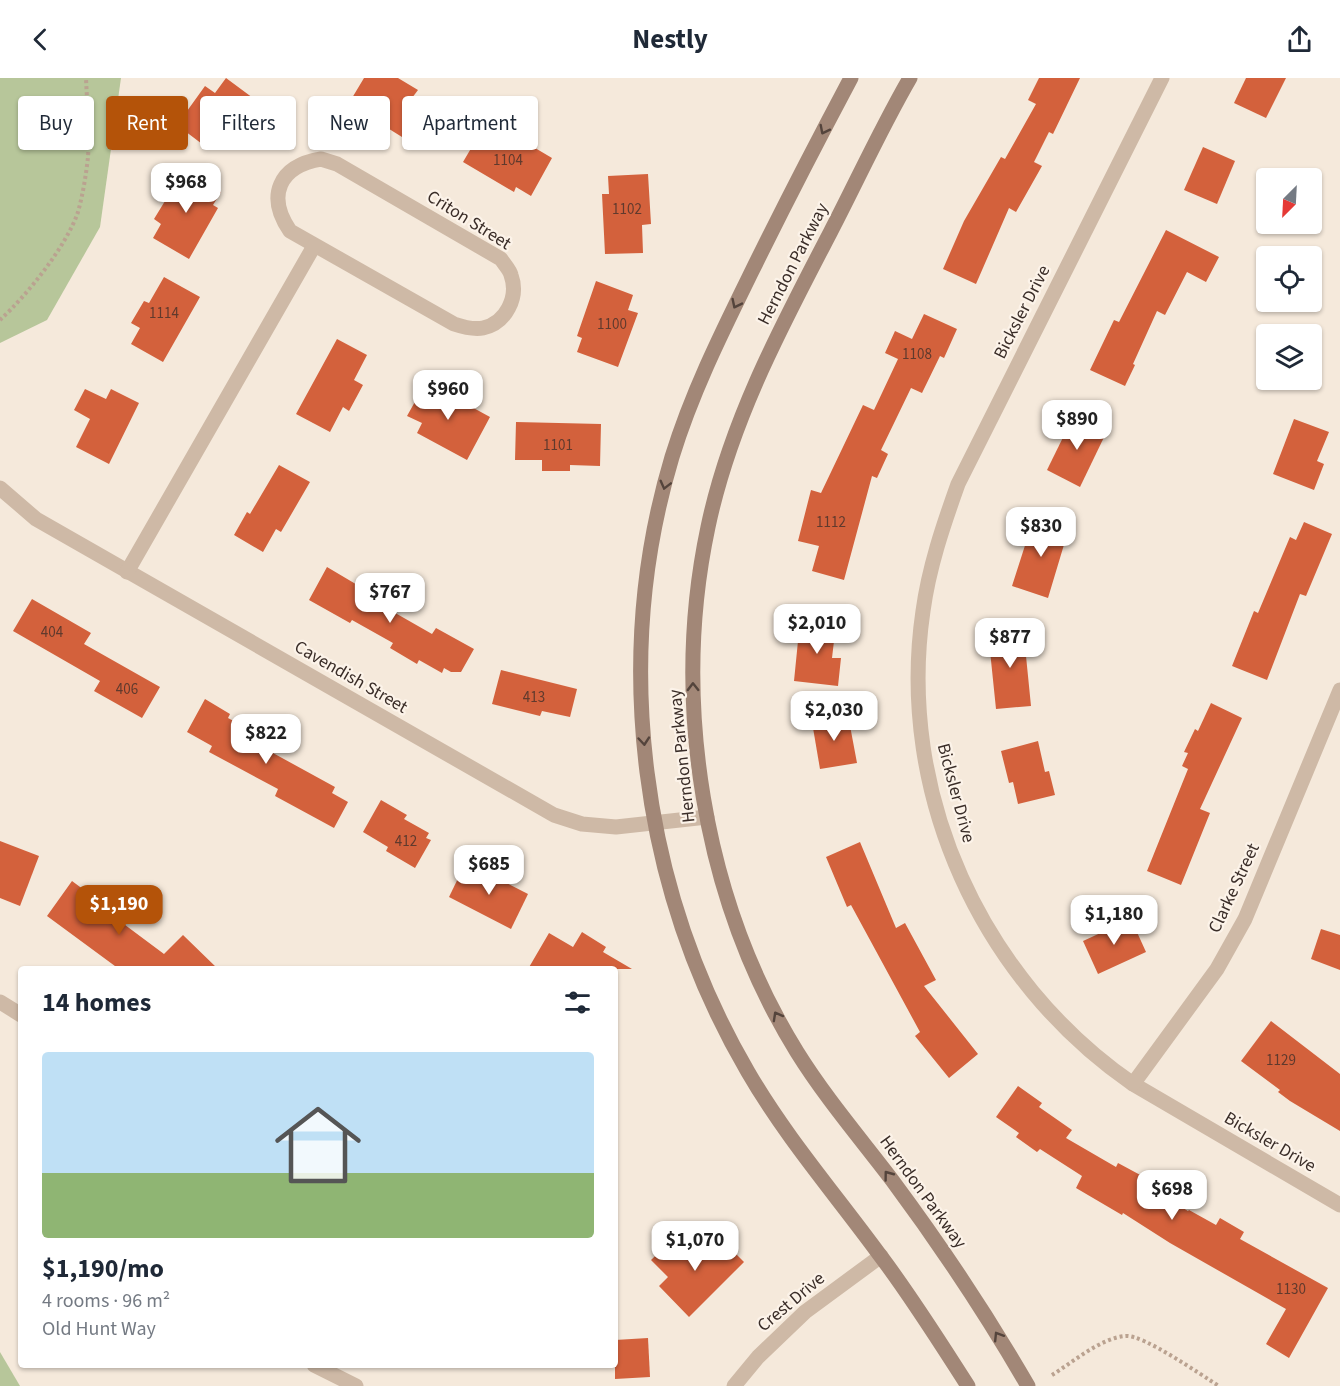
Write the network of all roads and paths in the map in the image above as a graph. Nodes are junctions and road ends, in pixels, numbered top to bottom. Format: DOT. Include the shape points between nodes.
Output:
graph roads {
  1 [pos="86,78"];
  2 [pos="851,78"];
  3 [pos="910,78"];
  4 [pos="1162,78"];
  5 [pos="314,246"];
  6 [pos="0,320"];
  7 [pos="0,488"];
  8 [pos="127,572"];
  9 [pos="1340,690"];
  10 [pos="707,817"];
  11 [pos="654,822"];
  12 [pos="0,1002"];
  13 [pos="18,1013"];
  14 [pos="1133,1084"];
  15 [pos="1340,1205"];
  16 [pos="881,1256"];
  17 [pos="320,1368"];
  18 [pos="1052,1375"];
  19 [pos="356,1386"];
  20 [pos="734,1386"];
  21 [pos="968,1386"];
  22 [pos="1028,1386"];
  23 [pos="1219,1386"];
  1 -- 6 [label="path" via="88,155 77,213 60,248"];
  2 -- 11 [label="main road, Herndon Parkway, one-way" via="708,358 672,457 642,612 643,720"];
  10 -- 3 [label="main road, Herndon Parkway, one-way" via="696,743 693,633 708,525 723,470 739,420 784,322"];
  4 -- 14 [label="street, Bicksler Drive" via="958,484 936,546 923,611 918,675 921,738 928,778 942,831 965,889 995,943 1033,993 1068,1032"];
  5 -- 5 [label="street, Criton Street" via="290,231 280,217 277,201 281,184 291,170 304,162 321,159 337,164 501,259 511,274 514,291 509,309 497,321 483,328 467,328"];
  5 -- 8 [label="street"];
  7 -- 8 [label="street, Cavendish Street" via="36,519"];
  8 -- 11 [label="street, Cavendish Street" via="554,815 582,824 615,827"];
  9 -- 14 [label="street, Clarke Street" via="1245,919 1217,969"];
  10 -- 11 [label="street, Cavendish Street"];
  22 -- 10 [label="main road, Herndon Parkway, one-way" via="957,1272 796,1051 747,954"];
  11 -- 16 [label="main road, Herndon Parkway" via="682,928 700,977 743,1064"];
  12 -- 13 [label="street"];
  14 -- 15 [label="street, Bicksler Drive"];
  16 -- 20 [label="street, Crest Drive" via="805,1312"];
  16 -- 21 [label="main road, Herndon Parkway"];
  17 -- 19 [label="street"];
  18 -- 23 [label="path" via="1105,1342 1127,1336 1145,1341"];
}
